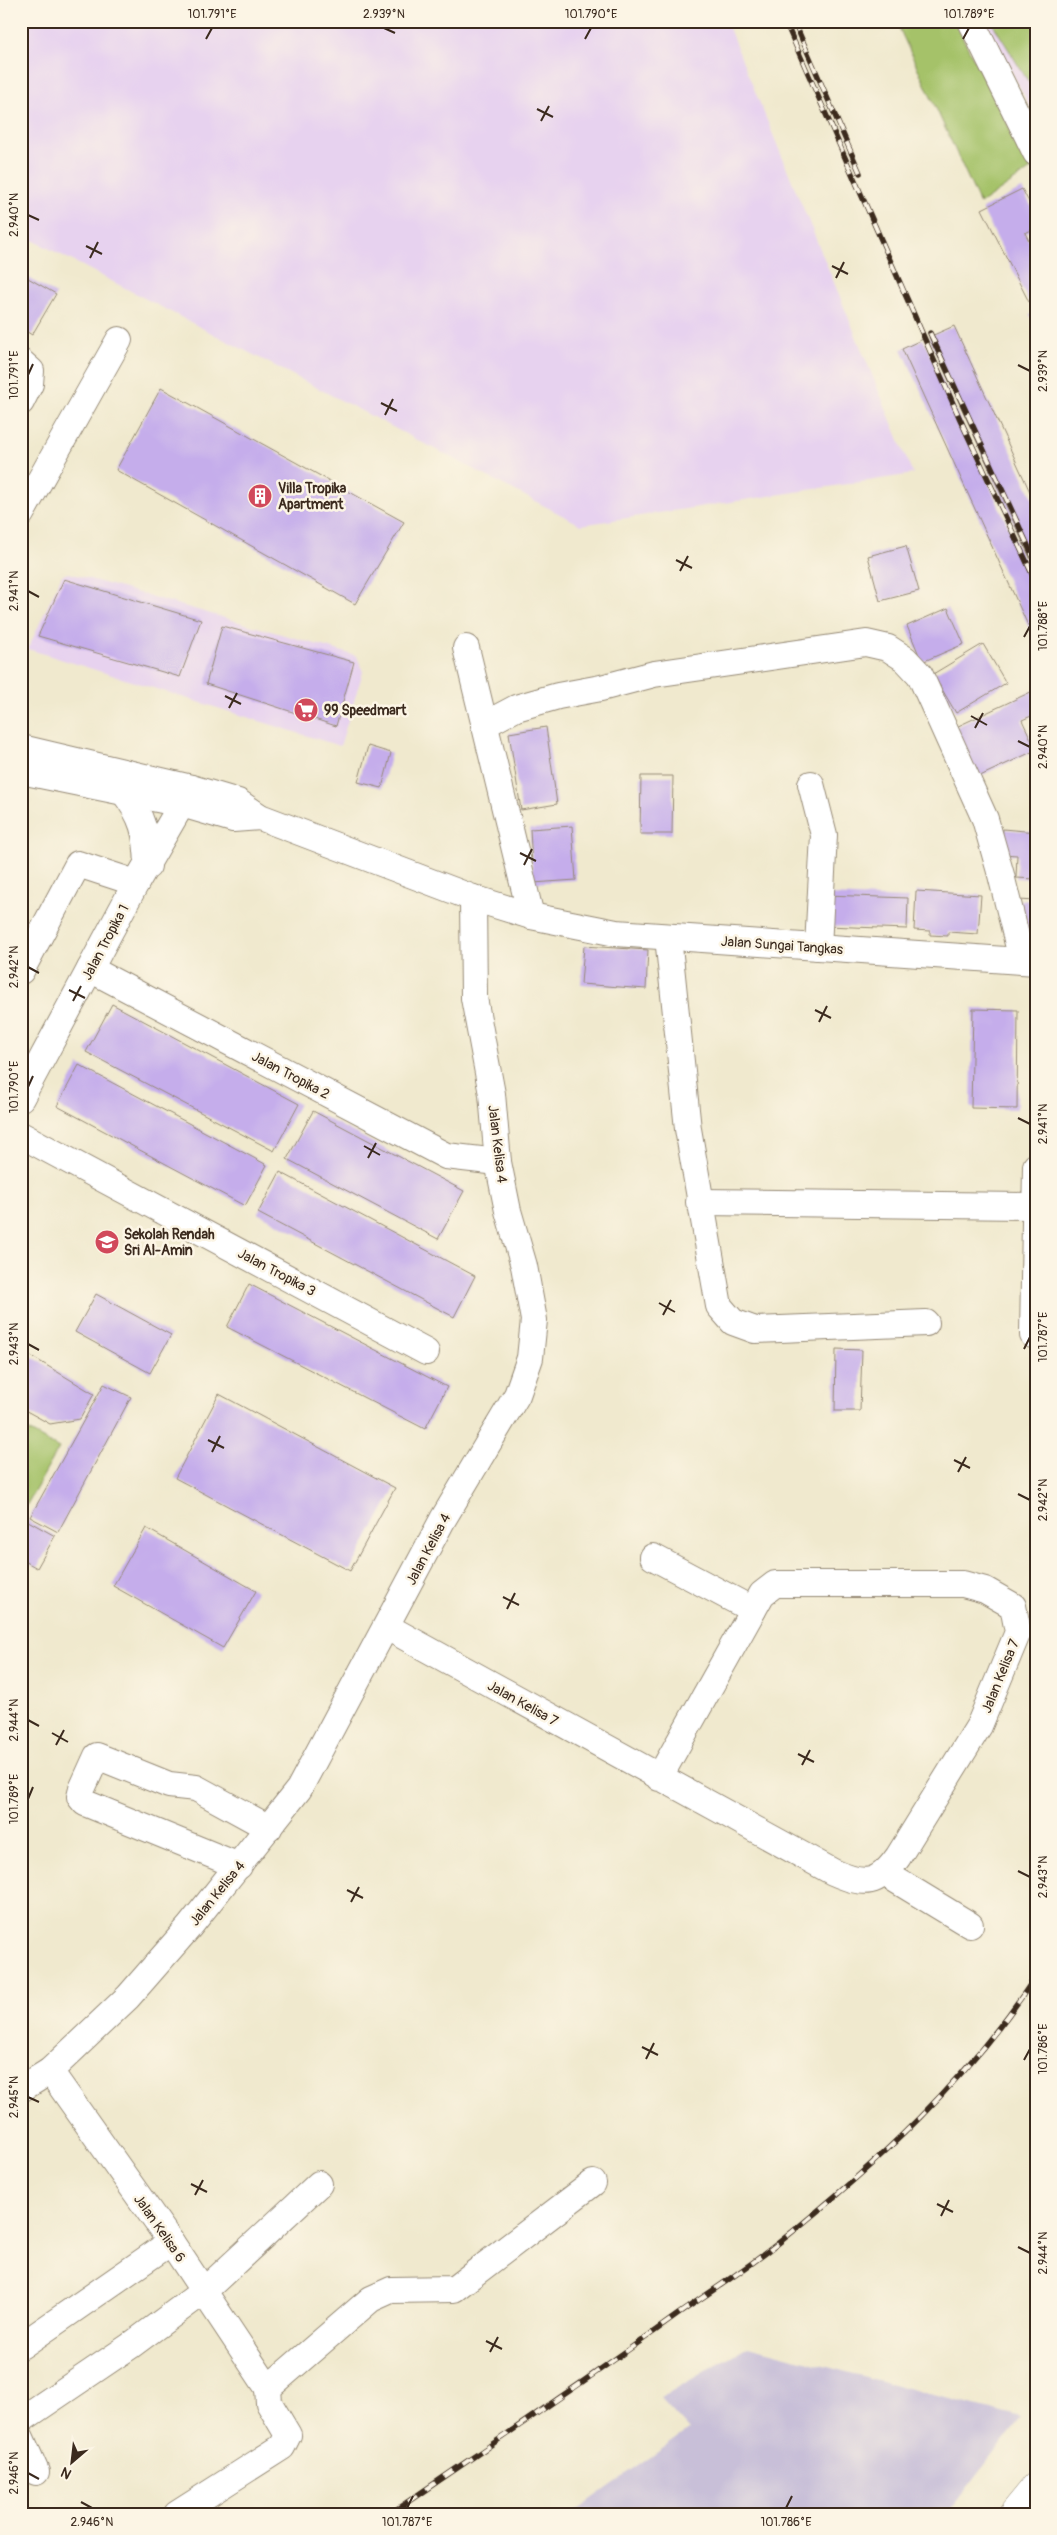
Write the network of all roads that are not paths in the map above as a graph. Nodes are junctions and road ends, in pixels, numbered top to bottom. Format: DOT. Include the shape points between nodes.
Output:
graph roads {
  1 [pos="971,21"];
  2 [pos="1036,153"];
  3 [pos="119,340"];
  4 [pos="26,367"];
  5 [pos="21,402"];
  6 [pos="21,514"];
  7 [pos="466,648"];
  8 [pos="484,725"];
  9 [pos="21,748"];
  10 [pos="21,771"];
  11 [pos="811,784"];
  12 [pos="122,791"];
  13 [pos="186,796"];
  14 [pos="222,816"];
  15 [pos="260,817"];
  16 [pos="147,866"];
  17 [pos="473,898"];
  18 [pos="523,914"];
  19 [pos="668,937"];
  20 [pos="818,948"];
  21 [pos="1029,961"];
  22 [pos="90,970"];
  23 [pos="21,971"];
  24 [pos="21,1098"];
  25 [pos="21,1135"];
  26 [pos="498,1162"];
  27 [pos="1036,1166"];
  28 [pos="699,1202"];
  29 [pos="1034,1206"];
  30 [pos="926,1323"];
  31 [pos="1033,1335"];
  32 [pos="426,1352"];
  33 [pos="653,1557"];
  34 [pos="753,1610"];
  35 [pos="387,1627"];
  36 [pos="659,1778"];
  37 [pos="269,1828"];
  38 [pos="239,1866"];
  39 [pos="886,1874"];
  40 [pos="970,1925"];
  41 [pos="50,2071"];
  42 [pos="21,2089"];
  43 [pos="593,2183"];
  44 [pos="319,2184"];
  45 [pos="171,2242"];
  46 [pos="204,2292"];
  47 [pos="21,2346"];
  48 [pos="268,2388"];
  49 [pos="21,2420"];
  50 [pos="21,2438"];
  51 [pos="36,2472"];
  52 [pos="1036,2486"];
  53 [pos="177,2514"];
  54 [pos="1013,2514"];
  1 -- 2 [label="street"];
  3 -- 6 [label="street"];
  4 -- 5 [label="street" via="30,384"];
  7 -- 8 [label="street"];
  8 -- 18 [label="street"];
  8 -- 21 [label="street" via="516,708 654,674 866,643 888,648 905,658 920,675 976,798"];
  9 -- 13 [label="street"];
  10 -- 12 [label="street"];
  11 -- 20 [label="street" via="824,835"];
  12 -- 13 [label="street"];
  12 -- 16 [label="street" via="137,810 144,826"];
  13 -- 14 [label="street"];
  13 -- 15 [label="street" via="238,802"];
  13 -- 16 [label="street, Jalan Tropika 1"];
  14 -- 15 [label="street" via="233,819"];
  14 -- 16 [label="street" via="191,824"];
  15 -- 17 [label="street, Jalan Sungai Tangkas"];
  16 -- 22 [label="street, Jalan Tropika 1"];
  16 -- 23 [label="street" via="78,864"];
  17 -- 18 [label="street, Jalan Sungai Tangkas"];
  17 -- 26 [label="street, Jalan Kelisa 4" via="474,998 492,1094"];
  18 -- 19 [label="street, Jalan Sungai Tangkas" via="616,933"];
  19 -- 20 [label="street, Jalan Sungai Tangkas"];
  19 -- 28 [label="street"];
  20 -- 21 [label="street, Jalan Sungai Tangkas"];
  22 -- 24 [label="street, Jalan Tropika 1"];
  22 -- 26 [label="street, Jalan Tropika 2" via="446,1156"];
  25 -- 32 [label="street, Jalan Tropika 3"];
  26 -- 35 [label="street, Jalan Kelisa 4" via="534,1320 530,1358 517,1395 444,1519"];
  27 -- 29 [label="street"];
  28 -- 29 [label="street"];
  28 -- 30 [label="street" via="719,1306 732,1322 755,1330"];
  29 -- 31 [label="street"];
  33 -- 34 [label="street"];
  34 -- 36 [label="street, Jalan Kelisa 7"];
  34 -- 39 [label="street, Jalan Kelisa 7" via="762,1594 775,1584 793,1583 963,1584 985,1590 1013,1606 1018,1632 979,1726"];
  35 -- 36 [label="street, Jalan Kelisa 7"];
  35 -- 37 [label="street, Jalan Kelisa 4" via="300,1789"];
  36 -- 39 [label="street, Jalan Kelisa 7" via="850,1879 867,1881"];
  37 -- 38 [label="street, Jalan Kelisa 4"];
  37 -- 38 [label="street" via="196,1788 169,1785 97,1756 82,1789 80,1797 85,1803"];
  38 -- 41 [label="street, Jalan Kelisa 4" via="128,1997"];
  39 -- 40 [label="street"];
  41 -- 42 [label="street, Jalan Kelisa 4"];
  41 -- 45 [label="street, Jalan Kelisa 6"];
  43 -- 48 [label="street" via="454,2289 392,2290 371,2299"];
  44 -- 46 [label="street"];
  45 -- 46 [label="street, Jalan Kelisa 6"];
  45 -- 47 [label="street"];
  46 -- 48 [label="street, Jalan Kelisa 6"];
  46 -- 49 [label="street"];
  48 -- 53 [label="street, Jalan Kelisa 6" via="269,2403 288,2435 282,2447"];
  50 -- 51 [label="street"];
  52 -- 54 [label="main road"];
}
